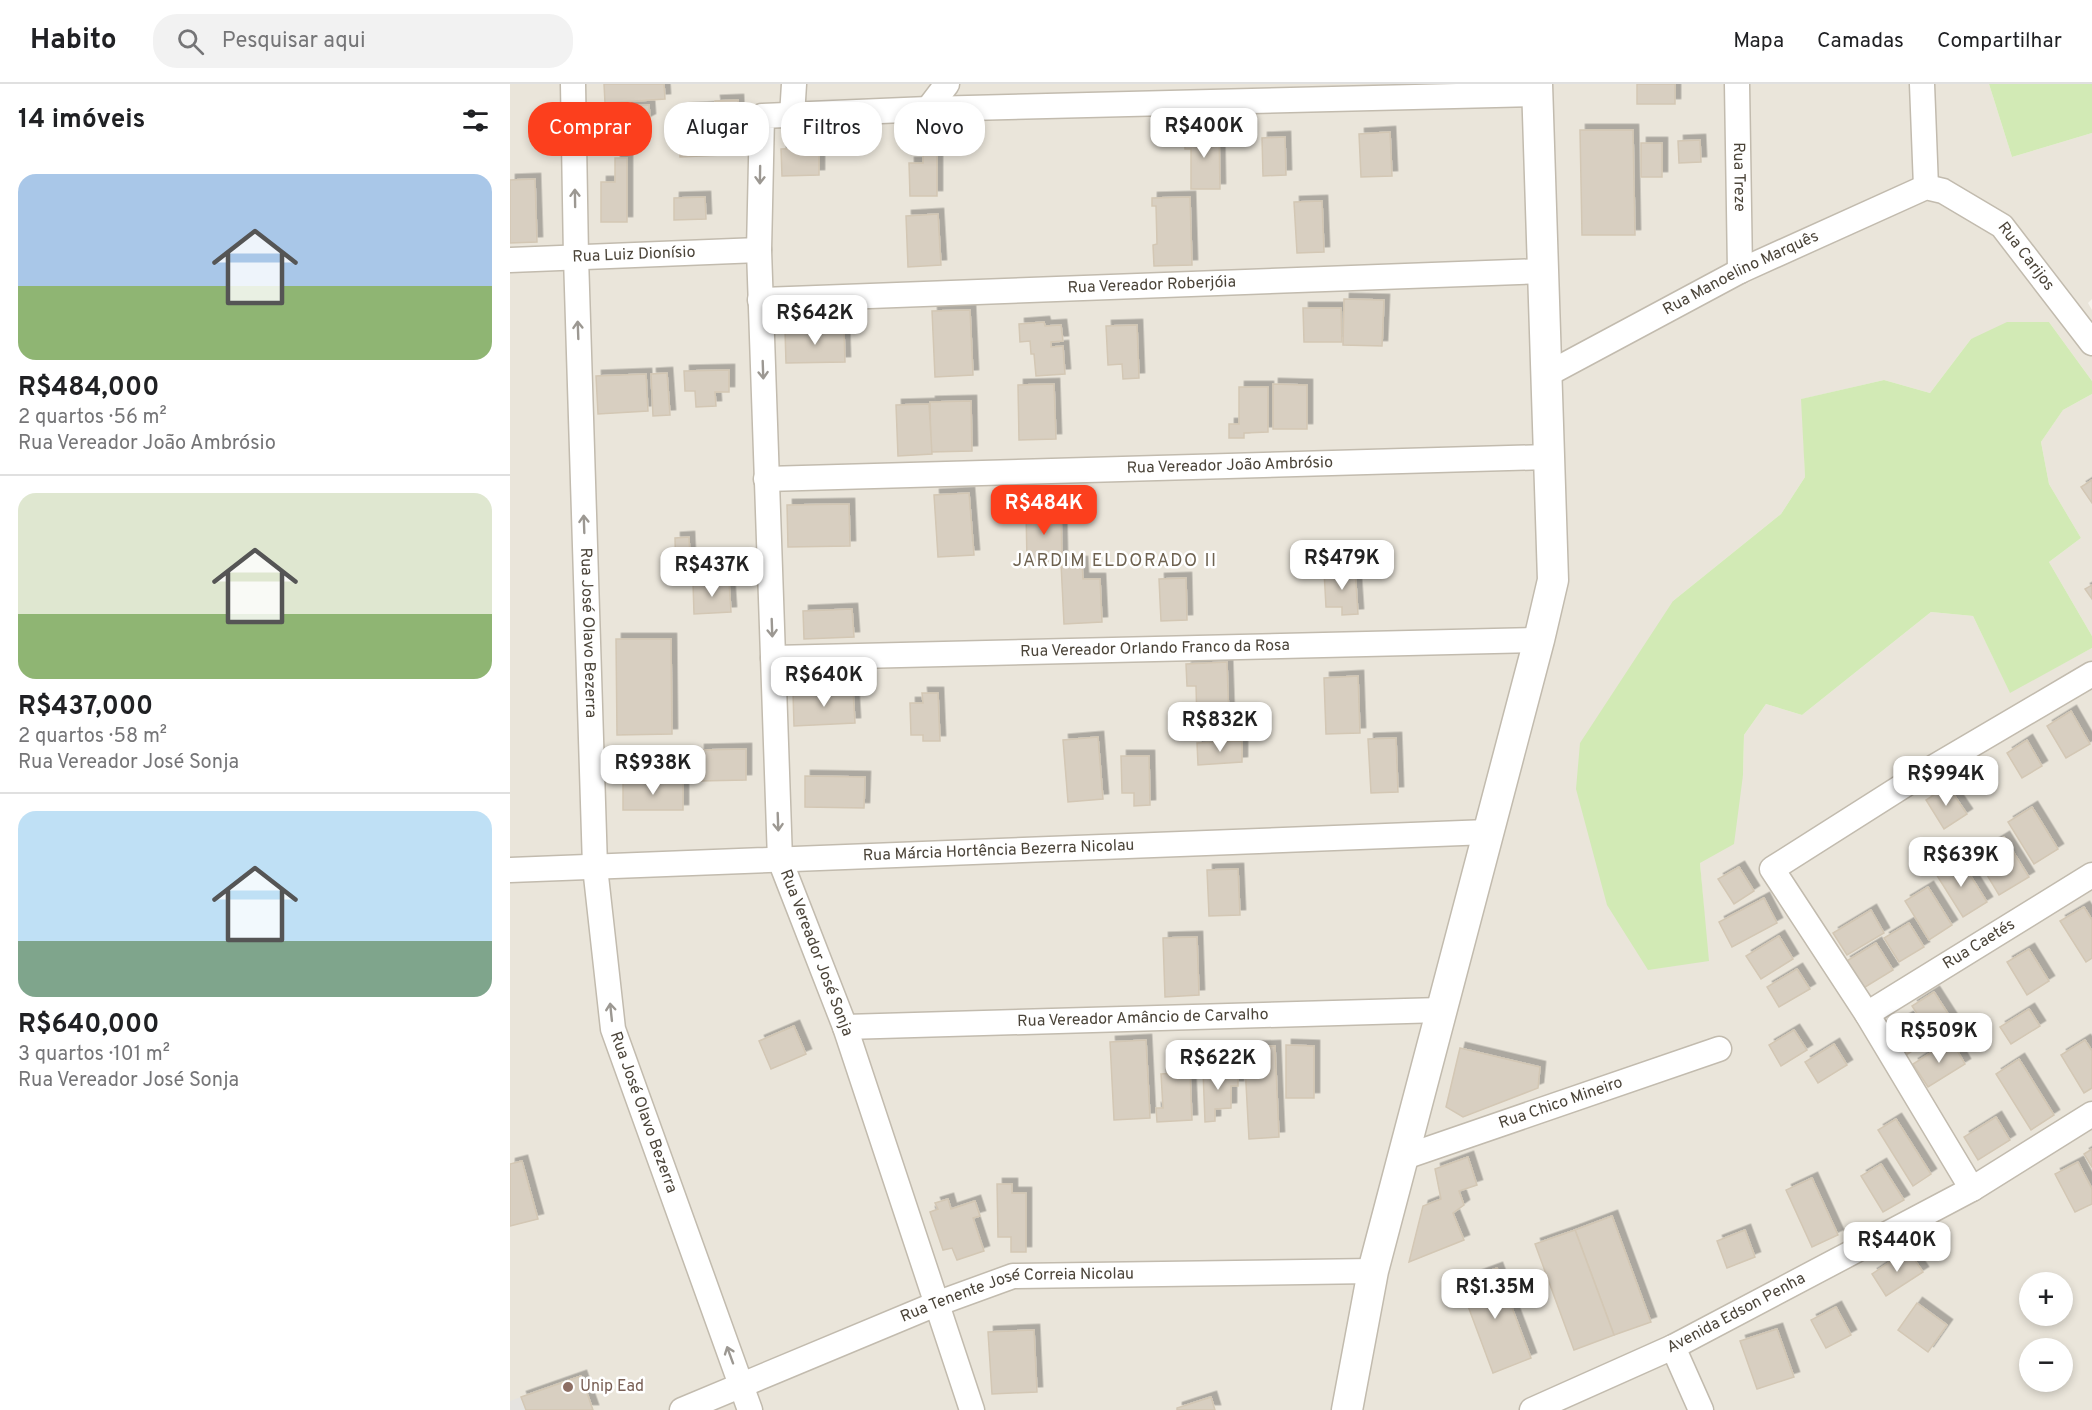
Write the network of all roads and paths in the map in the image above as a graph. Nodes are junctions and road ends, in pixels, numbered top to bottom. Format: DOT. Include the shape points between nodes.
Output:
graph roads {
  1 [pos="573,84"];
  2 [pos="794,84"];
  3 [pos="948,84"];
  4 [pos="1737,84"];
  5 [pos="1922,84"];
  6 [pos="1537,89"];
  7 [pos="793,102"];
  8 [pos="934,102"];
  9 [pos="985,107"];
  10 [pos="781,116"];
  11 [pos="1934,189"];
  12 [pos="759,250"];
  13 [pos="576,257"];
  14 [pos="510,260"];
  15 [pos="1740,271"];
  16 [pos="1543,272"];
  17 [pos="760,300"];
  18 [pos="2092,343"];
  19 [pos="1546,375"];
  20 [pos="1548,457"];
  21 [pos="766,479"];
  22 [pos="1539,640"];
  23 [pos="773,658"];
  24 [pos="2092,674"];
  25 [pos="1488,832"];
  26 [pos="780,860"];
  27 [pos="595,867"];
  28 [pos="510,870"];
  29 [pos="2092,875"];
  30 [pos="1441,1010"];
  31 [pos="1867,1014"];
  32 [pos="846,1027"];
  33 [pos="1719,1049"];
  34 [pos="2092,1114"];
  35 [pos="1402,1158"];
  36 [pos="1972,1189"];
  37 [pos="1373,1271"];
  38 [pos="936,1304"];
  39 [pos="1673,1347"];
  40 [pos="741,1385"];
  41 [pos="681,1410"];
  42 [pos="750,1410"];
  43 [pos="972,1410"];
  44 [pos="1347,1410"];
  45 [pos="1532,1410"];
  46 [pos="1701,1410"];
  13 -- 1 [label="street, Rua José Olavo Bezerra, one-way"];
  2 -- 7 [label="street"];
  3 -- 8 [label="street"];
  4 -- 15 [label="street, Rua Treze"];
  5 -- 11 [label="street"];
  6 -- 9 [label="street"];
  6 -- 16 [label="street"];
  10 -- 12 [label="street, Rua Vereador José Sonja, one-way" via="762,116"];
  11 -- 15 [label="street, Rua Manoelino Marquês"];
  11 -- 18 [label="street, Rua Carijos" via="2002,226"];
  12 -- 13 [label="street, Rua Luiz Dionísio"];
  12 -- 17 [label="street, Rua Vereador José Sonja"];
  13 -- 14 [label="street, Rua Luiz Dionísio"];
  27 -- 13 [label="street, Rua José Olavo Bezerra, one-way"];
  15 -- 19 [label="street, Rua Manoelino Marquês"];
  16 -- 17 [label="street, Rua Vereador Roberjóia"];
  16 -- 19 [label="street"];
  17 -- 21 [label="street, Rua Vereador José Sonja, one-way"];
  19 -- 20 [label="street"];
  20 -- 21 [label="street, Rua Vereador João Ambrósio"];
  20 -- 22 [label="street" via="1553,580"];
  21 -- 23 [label="street, Rua Vereador José Sonja, one-way"];
  22 -- 23 [label="street, Rua Vereador Orlando Franco da Rosa"];
  22 -- 25 [label="street"];
  23 -- 26 [label="street, Rua Vereador José Sonja, one-way"];
  24 -- 31 [label="street" via="1917,777 1772,869"];
  25 -- 26 [label="street, Rua Márcia Hortência Bezerra Nicolau"];
  25 -- 30 [label="street"];
  26 -- 27 [label="street, Rua Márcia Hortência Bezerra Nicolau"];
  26 -- 32 [label="street, Rua Vereador José Sonja"];
  27 -- 28 [label="street, Rua Márcia Hortência Bezerra Nicolau"];
  40 -- 27 [label="street, Rua José Olavo Bezerra, one-way" via="613,1029"];
  29 -- 31 [label="street, Rua Caetés"];
  30 -- 32 [label="street, Rua Vereador Amâncio de Carvalho"];
  30 -- 35 [label="street"];
  31 -- 36 [label="street"];
  32 -- 38 [label="street, Rua Vereador José Sonja"];
  33 -- 35 [label="street, Rua Chico Mineiro"];
  34 -- 36 [label="street, Avenida Edson Penha"];
  35 -- 37 [label="street"];
  36 -- 39 [label="street, Avenida Edson Penha"];
  37 -- 38 [label="street, Rua Tenente José Correia Nicolau" via="1013,1276"];
  37 -- 44 [label="street"];
  38 -- 40 [label="street, Rua Tenente José Correia Nicolau"];
  38 -- 43 [label="street, Rua Vereador José Sonja"];
  39 -- 45 [label="street, Avenida Edson Penha"];
  39 -- 46 [label="street"];
  40 -- 41 [label="street, Rua Tenente José Correia Nicolau"];
  40 -- 42 [label="street, Rua José Olavo Bezerra"];
}
